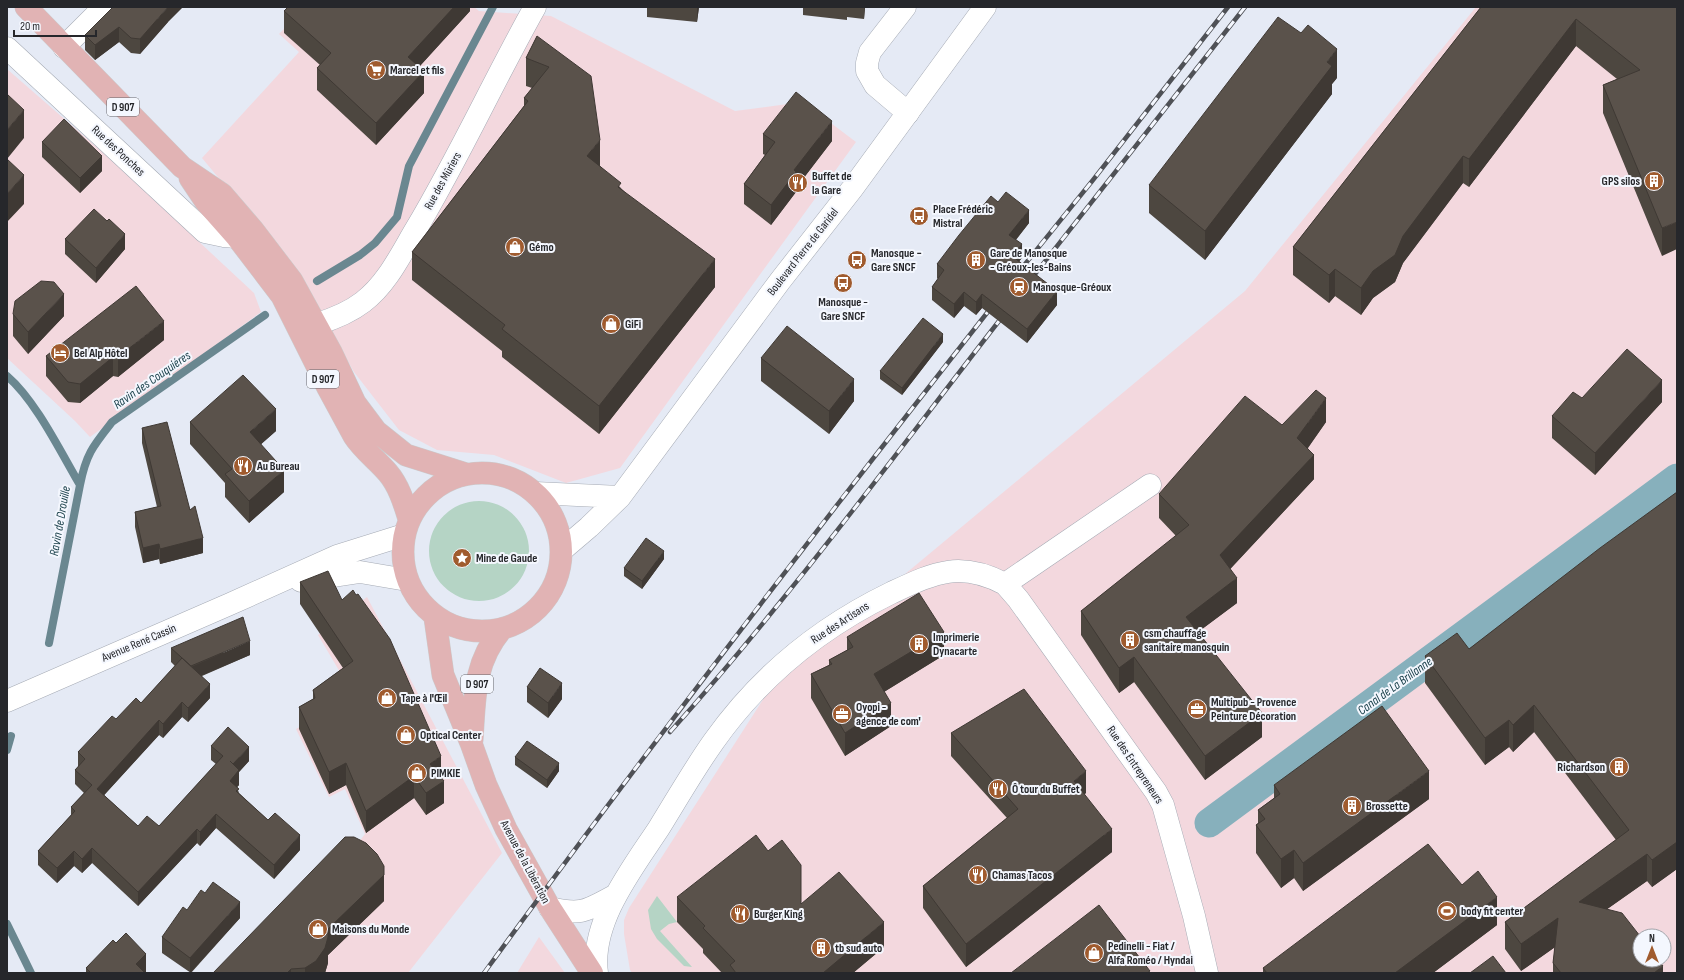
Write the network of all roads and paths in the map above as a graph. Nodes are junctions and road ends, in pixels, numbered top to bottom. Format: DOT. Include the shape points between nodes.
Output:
graph roads {
  1 [pos="26,7"];
  2 [pos="104,7"];
  3 [pos="535,7"];
  4 [pos="905,7"];
  5 [pos="985,7"];
  6 [pos="64,47"];
  7 [pos="7,48"];
  8 [pos="908,112"];
  9 [pos="182,167"];
  10 [pos="237,237"];
  11 [pos="317,324"];
  12 [pos="466,474"];
  13 [pos="1150,485"];
  14 [pos="535,493"];
  15 [pos="620,496"];
  16 [pos="407,527"];
  17 [pos="562,550"];
  18 [pos="407,580"];
  19 [pos="1005,584"];
  20 [pos="272,585"];
  21 [pos="434,618"];
  22 [pos="501,630"];
  23 [pos="7,701"];
  24 [pos="471,743"];
  25 [pos="616,895"];
  26 [pos="550,908"];
  27 [pos="592,973"];
  28 [pos="596,973"];
  29 [pos="1207,973"];
  1 -- 6 [label="main road, D 907"];
  2 -- 6 [label="street"];
  3 -- 11 [label="street, Rue des Mûriers" via="438,192 396,263 363,302 349,311"];
  4 -- 8 [label="street" via="870,52 867,71 874,85"];
  5 -- 8 [label="street, Boulevard Pierre de Garidel"];
  6 -- 9 [label="main road, D 907"];
  7 -- 10 [label="street, Rue des Ponches" via="205,232"];
  8 -- 15 [label="street, Boulevard Pierre de Garidel"];
  9 -- 10 [label="main road, D 907" via="206,202"];
  9 -- 11 [label="main road, D 907" via="222,194 253,230 292,280"];
  10 -- 16 [label="main road, D 907" via="282,296 358,443 389,474 400,492"];
  11 -- 12 [label="main road, D 907" via="355,403 376,431 406,455"];
  12 -- 14 [label="main road" via="491,473 514,480"];
  12 -- 16 [label="main road" via="443,483 423,498"];
  13 -- 19 [label="street"];
  14 -- 15 [label="street"];
  14 -- 17 [label="main road" via="552,514"];
  15 -- 17 [label="street, Boulevard Pierre de Garidel"];
  16 -- 18 [label="main road" via="402,558"];
  16 -- 20 [label="street, Avenue René Cassin"];
  17 -- 22 [label="main road" via="560,570 548,596 528,618"];
  18 -- 20 [label="street, Avenue René Cassin" via="360,572"];
  18 -- 21 [label="main road" via="416,597"];
  19 -- 25 [label="street, Rue des Artisans" via="990,576 955,570 917,581 866,605 792,655 747,700 714,742"];
  19 -- 29 [label="street, Rue des Entrepreneurs" via="1163,805"];
  20 -- 23 [label="street, Avenue René Cassin"];
  21 -- 22 [label="main road" via="463,629 482,632"];
  21 -- 24 [label="main road, Avenue de la Libération / D 907" via="443,675"];
  22 -- 24 [label="main road, Avenue de la Libération / D 907" via="490,643 478,674"];
  24 -- 26 [label="main road, Avenue de la Libération / D 907" via="506,829"];
  25 -- 26 [label="street" via="578,912"];
  25 -- 28 [label="street, Rue des Artisans" via="598,943"];
  26 -- 27 [label="main road, Avenue de la Libération / D 907"];
}
